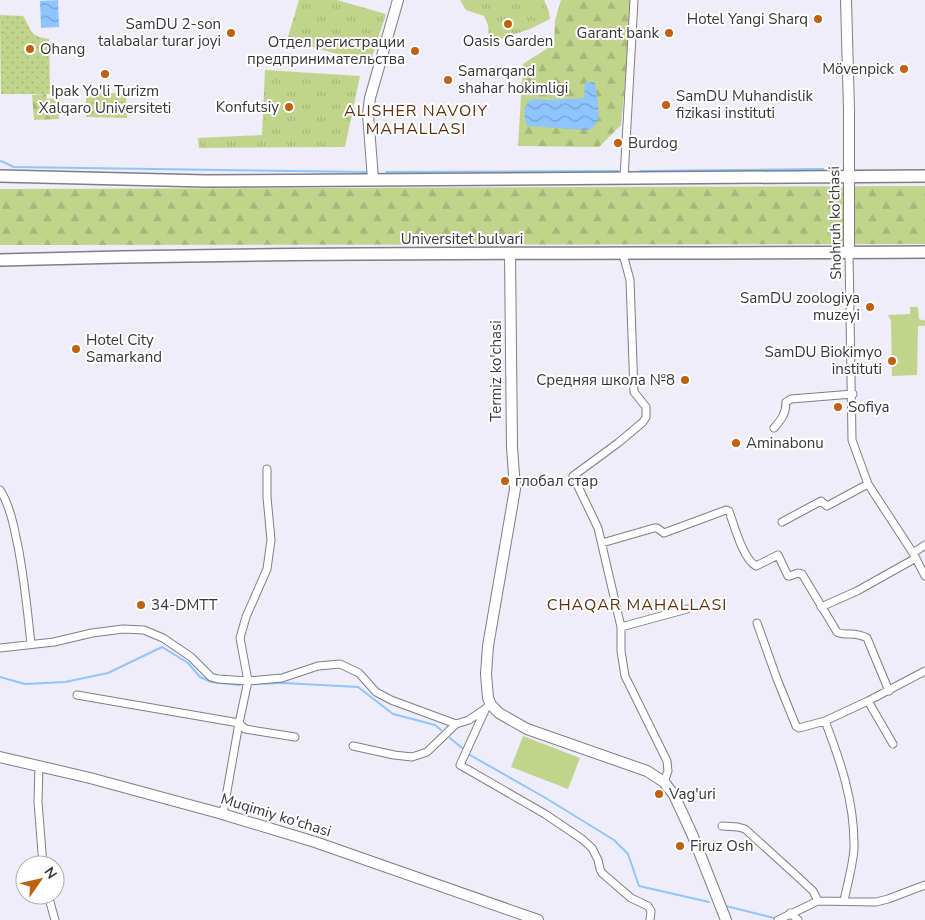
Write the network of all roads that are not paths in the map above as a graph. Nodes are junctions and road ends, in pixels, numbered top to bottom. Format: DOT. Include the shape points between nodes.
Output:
graph roads {
  1 [pos="398,0"];
  2 [pos="634,0"];
  3 [pos="846,0"];
  4 [pos="0,176"];
  5 [pos="849,176"];
  6 [pos="925,176"];
  7 [pos="624,178"];
  8 [pos="373,179"];
  9 [pos="849,252"];
  10 [pos="925,252"];
  11 [pos="510,253"];
  12 [pos="623,254"];
  13 [pos="0,260"];
  14 [pos="853,394"];
  15 [pos="774,428"];
  16 [pos="267,469"];
  17 [pos="868,484"];
  18 [pos="0,490"];
  19 [pos="782,522"];
  20 [pos="602,543"];
  21 [pos="925,545"];
  22 [pos="914,555"];
  23 [pos="925,576"];
  24 [pos="821,607"];
  25 [pos="687,609"];
  26 [pos="758,622"];
  27 [pos="621,627"];
  28 [pos="32,644"];
  29 [pos="0,648"];
  30 [pos="925,671"];
  31 [pos="248,681"];
  32 [pos="889,691"];
  33 [pos="76,695"];
  34 [pos="868,702"];
  35 [pos="488,706"];
  36 [pos="824,721"];
  37 [pos="239,723"];
  38 [pos="456,724"];
  39 [pos="294,737"];
  40 [pos="892,744"];
  41 [pos="353,746"];
  42 [pos="0,756"];
  43 [pos="39,766"];
  44 [pos="664,782"];
  45 [pos="223,814"];
  46 [pos="722,826"];
  47 [pos="42,855"];
  48 [pos="925,885"];
  49 [pos="818,901"];
  50 [pos="844,901"];
  51 [pos="51,905"];
  52 [pos="790,913"];
  53 [pos="780,919"];
  54 [pos="55,920"];
  55 [pos="538,920"];
  56 [pos="650,920"];
  57 [pos="726,920"];
  58 [pos="798,920"];
  1 -- 8 [label="main road" via="370,98 368,114"];
  2 -- 7 [label="street"];
  3 -- 5 [label="main road, Shohruh ko'chasi"];
  4 -- 8 [label="main road" via="206,181"];
  5 -- 6 [label="main road"];
  5 -- 7 [label="main road"];
  5 -- 9 [label="main road, Shohruh ko'chasi"];
  7 -- 8 [label="main road"];
  9 -- 10 [label="main road, Universitet bulvari"];
  9 -- 12 [label="main road, Universitet bulvari"];
  9 -- 14 [label="street, Shohruh ko'chasi"];
  11 -- 12 [label="main road, Universitet bulvari"];
  11 -- 13 [label="main road, Universitet bulvari"];
  11 -- 35 [label="main road, Termiz ko'chasi" via="515,488 488,646"];
  12 -- 20 [label="street" via="630,280 634,392 646,407 646,417 625,438 573,476"];
  14 -- 15 [label="street" via="791,399 786,402 783,417"];
  14 -- 17 [label="street, Shohruh ko'chasi" via="852,440"];
  16 -- 31 [label="street" via="269,562 240,638"];
  17 -- 19 [label="street" via="827,506 821,501"];
  17 -- 22 [label="street, Shohruh ko'chasi"];
  18 -- 28 [label="street" via="6,498 22,563"];
  20 -- 24 [label="street" via="654,528 664,533 726,510 745,555 753,565 778,555 788,576 802,574"];
  20 -- 27 [label="street"];
  21 -- 22 [label="street"];
  22 -- 23 [label="street, Shohruh ko'chasi"];
  22 -- 24 [label="street" via="857,591"];
  24 -- 32 [label="street" via="840,635 852,633 867,638"];
  25 -- 27 [label="street"];
  26 -- 36 [label="street" via="796,726"];
  27 -- 44 [label="street" via="625,676 667,761"];
  28 -- 29 [label="street"];
  28 -- 31 [label="street" via="92,632 144,630 163,638 211,677"];
  30 -- 32 [label="street"];
  31 -- 37 [label="street"];
  31 -- 38 [label="street" via="290,677 318,666 340,664 359,673 376,692 391,700"];
  32 -- 34 [label="street"];
  33 -- 37 [label="street"];
  34 -- 36 [label="street"];
  34 -- 40 [label="street"];
  35 -- 38 [label="street" via="469,720"];
  35 -- 44 [label="main road" via="527,729 647,771"];
  35 -- 56 [label="street" via="460,765 545,814 587,843 602,873 631,898 648,906"];
  36 -- 50 [label="street" via="848,788 854,845"];
  37 -- 39 [label="street" via="245,728"];
  37 -- 45 [label="street"];
  38 -- 41 [label="street" via="426,752 412,757"];
  42 -- 43 [label="main road, Muqimiy ko'chasi"];
  43 -- 45 [label="main road, Muqimiy ko'chasi"];
  43 -- 47 [label="street"];
  44 -- 57 [label="main road" via="674,795 692,834"];
  45 -- 55 [label="main road, Muqimiy ko'chasi" via="315,842"];
  46 -- 49 [label="street" via="745,829 798,877"];
  48 -- 50 [label="street" via="876,902"];
  49 -- 50 [label="street"];
  49 -- 52 [label="street"];
  51 -- 54 [label="street"];
  52 -- 53 [label="street"];
  52 -- 58 [label="street"];
}
